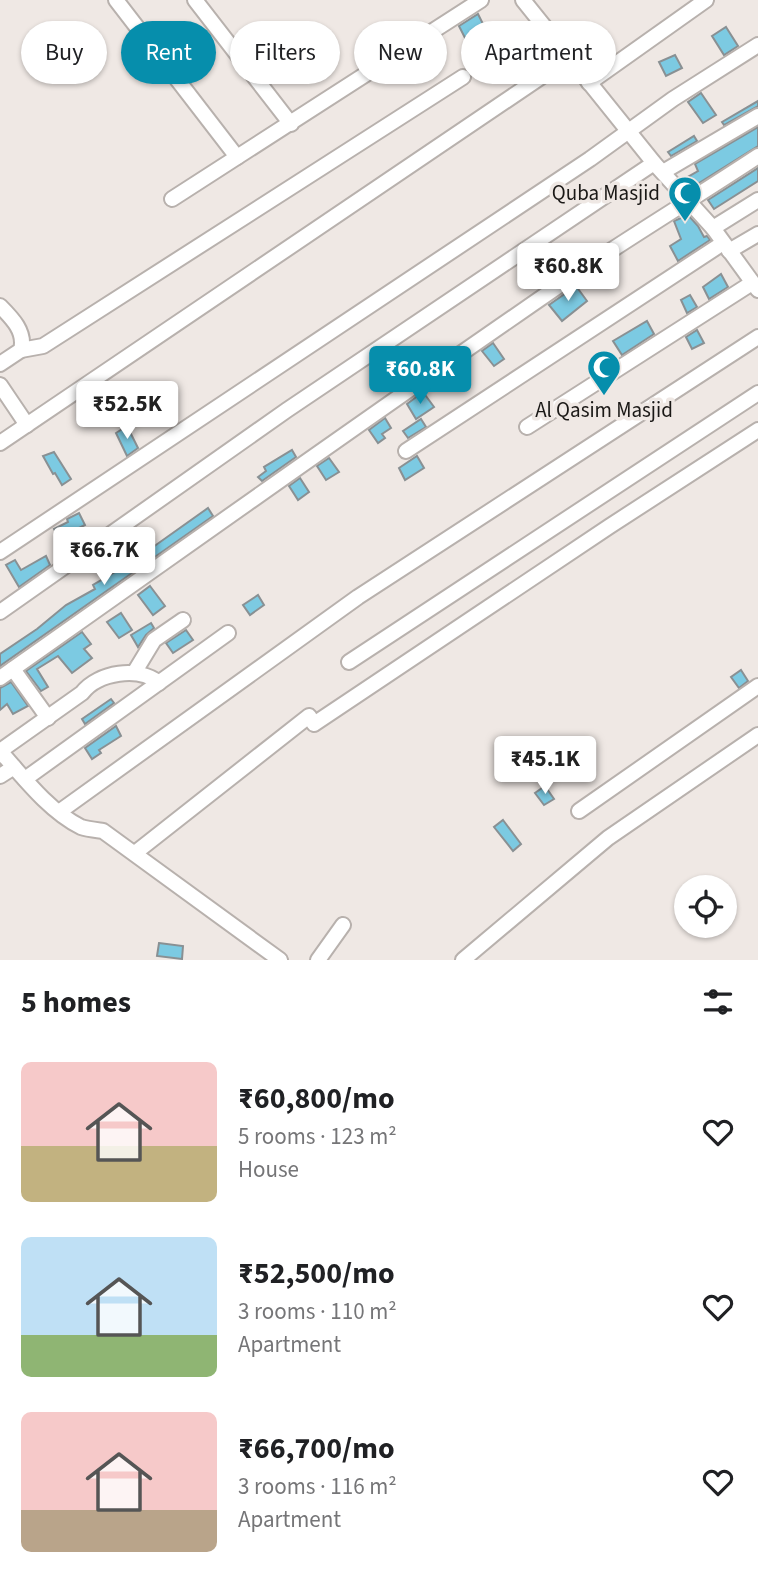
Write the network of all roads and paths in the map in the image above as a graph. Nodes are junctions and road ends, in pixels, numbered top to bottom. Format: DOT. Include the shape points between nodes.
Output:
graph roads {
  1 [pos="117,0"];
  2 [pos="195,0"];
  3 [pos="481,0"];
  4 [pos="523,0"];
  5 [pos="706,0"];
  6 [pos="540,21"];
  7 [pos="758,45"];
  8 [pos="616,64"];
  9 [pos="461,78"];
  10 [pos="531,84"];
  11 [pos="590,84"];
  12 [pos="758,116"];
  13 [pos="291,124"];
  14 [pos="628,131"];
  15 [pos="758,156"];
  16 [pos="237,157"];
  17 [pos="659,168"];
  18 [pos="172,199"];
  19 [pos="758,200"];
  20 [pos="689,201"];
  21 [pos="713,228"];
  22 [pos="758,234"];
  23 [pos="726,247"];
  24 [pos="755,287"];
  25 [pos="0,306"];
  26 [pos="758,337"];
  27 [pos="22,350"];
  28 [pos="0,364"];
  29 [pos="0,385"];
  30 [pos="758,393"];
  31 [pos="27,425"];
  32 [pos="527,427"];
  33 [pos="758,430"];
  34 [pos="0,443"];
  35 [pos="406,451"];
  36 [pos="0,552"];
  37 [pos="0,612"];
  38 [pos="183,620"];
  39 [pos="228,632"];
  40 [pos="349,662"];
  41 [pos="13,669"];
  42 [pos="134,673"];
  43 [pos="0,678"];
  44 [pos="159,683"];
  45 [pos="758,686"];
  46 [pos="48,718"];
  47 [pos="758,735"];
  48 [pos="0,751"];
  49 [pos="14,767"];
  50 [pos="0,776"];
  51 [pos="25,779"];
  52 [pos="579,811"];
  53 [pos="59,812"];
  54 [pos="135,853"];
  55 [pos="343,925"];
  56 [pos="280,960"];
  57 [pos="318,960"];
  58 [pos="463,960"];
  1 -- 16 [label="street"];
  2 -- 13 [label="street"];
  3 -- 13 [label="street"];
  4 -- 6 [label="street"];
  5 -- 8 [label="street"];
  7 -- 14 [label="street"];
  9 -- 27 [label="street" via="43,346"];
  10 -- 31 [label="street"];
  11 -- 14 [label="street"];
  12 -- 17 [label="street"];
  13 -- 16 [label="street"];
  14 -- 17 [label="street"];
  14 -- 36 [label="street"];
  15 -- 20 [label="street"];
  16 -- 18 [label="street"];
  17 -- 20 [label="street"];
  17 -- 37 [label="street" via="287,410"];
  19 -- 21 [label="street"];
  20 -- 21 [label="street"];
  20 -- 41 [label="street" via="340,437"];
  21 -- 23 [label="street"];
  22 -- 23 [label="street"];
  23 -- 24 [label="street"];
  23 -- 35 [label="street"];
  24 -- 32 [label="street"];
  25 -- 27 [label="street" via="21,332"];
  26 -- 53 [label="street" via="358,597"];
  27 -- 28 [label="street"];
  29 -- 31 [label="street"];
  30 -- 40 [label="street"];
  31 -- 34 [label="street"];
  33 -- 54 [label="street" via="314,723 309,716"];
  38 -- 42 [label="street" via="154,640"];
  39 -- 44 [label="street"];
  41 -- 43 [label="street"];
  41 -- 46 [label="street"];
  42 -- 44 [label="street"];
  42 -- 46 [label="street" via="93,682"];
  44 -- 51 [label="street"];
  45 -- 52 [label="street"];
  46 -- 48 [label="street"];
  47 -- 58 [label="street" via="608,838"];
  48 -- 49 [label="street"];
  49 -- 50 [label="street"];
  49 -- 51 [label="street"];
  51 -- 53 [label="street"];
  53 -- 54 [label="street" via="82,827 103,831"];
  54 -- 56 [label="street"];
  55 -- 57 [label="street"];
}
